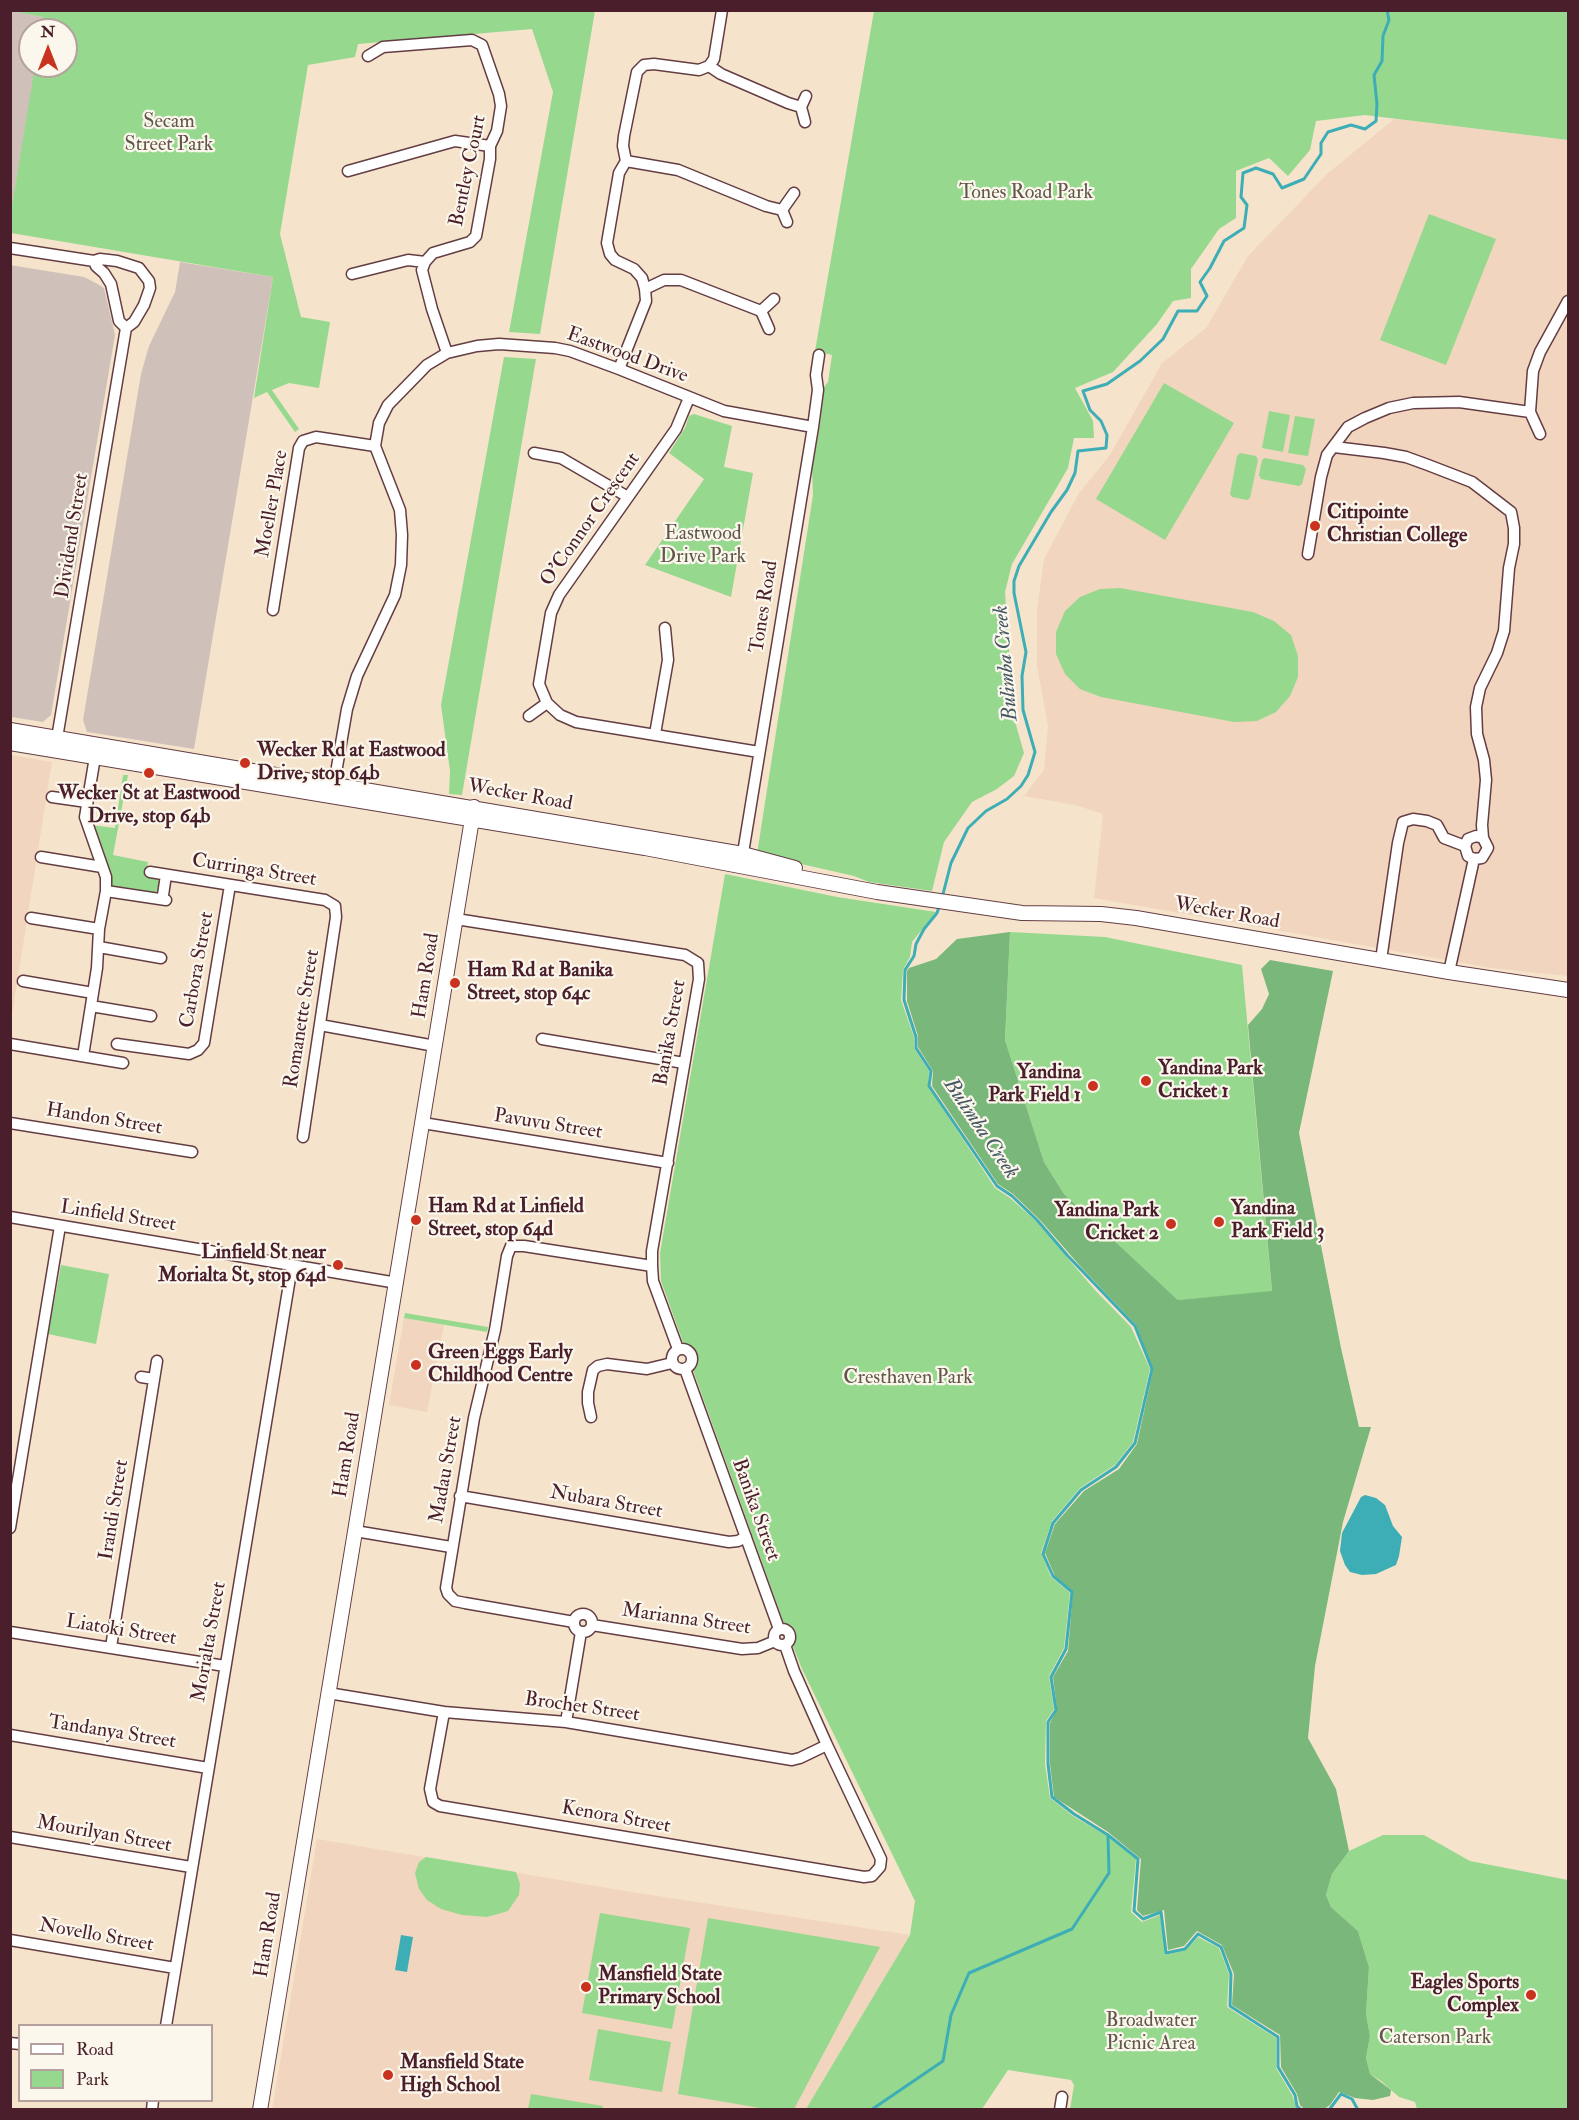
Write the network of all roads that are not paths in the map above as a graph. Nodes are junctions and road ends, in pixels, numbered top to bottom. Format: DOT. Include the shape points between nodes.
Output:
graph roads {
  1 [pos="722,10"];
  2 [pos="368,57"];
  3 [pos="709,66"];
  4 [pos="805,122"];
  5 [pos="490,146"];
  6 [pos="626,161"];
  7 [pos="348,171"];
  8 [pos="794,193"];
  9 [pos="782,210"];
  10 [pos="787,222"];
  11 [pos="10,248"];
  12 [pos="94,261"];
  13 [pos="424,262"];
  14 [pos="129,265"];
  15 [pos="352,274"];
  16 [pos="111,284"];
  17 [pos="645,288"];
  18 [pos="774,299"];
  19 [pos="1569,301"];
  20 [pos="761,311"];
  21 [pos="126,328"];
  22 [pos="769,329"];
  23 [pos="447,352"];
  24 [pos="819,355"];
  25 [pos="619,369"];
  26 [pos="689,398"];
  27 [pos="1530,412"];
  28 [pos="813,427"];
  29 [pos="1540,434"];
  30 [pos="375,446"];
  31 [pos="1334,447"];
  32 [pos="534,453"];
  33 [pos="628,497"];
  34 [pos="1308,554"];
  35 [pos="273,610"];
  36 [pos="664,628"];
  37 [pos="547,704"];
  38 [pos="529,716"];
  39 [pos="10,730"];
  40 [pos="655,734"];
  41 [pos="10,743"];
  42 [pos="56,744"];
  43 [pos="96,751"];
  44 [pos="759,752"];
  45 [pos="333,791"];
  46 [pos="52,796"];
  47 [pos="87,802"];
  48 [pos="473,813"];
  49 [pos="1483,838"];
  50 [pos="1465,846"];
  51 [pos="41,857"];
  52 [pos="742,859"];
  53 [pos="1474,859"];
  54 [pos="102,867"];
  55 [pos="150,872"];
  56 [pos="166,875"];
  57 [pos="231,885"];
  58 [pos="106,891"];
  59 [pos="335,906"];
  60 [pos="31,918"];
  61 [pos="456,919"];
  62 [pos="99,929"];
  63 [pos="99,947"];
  64 [pos="161,958"];
  65 [pos="1381,960"];
  66 [pos="1449,972"];
  67 [pos="23,981"];
  68 [pos="1569,990"];
  69 [pos="93,993"];
  70 [pos="91,1006"];
  71 [pos="151,1016"];
  72 [pos="320,1025"];
  73 [pos="542,1039"];
  74 [pos="10,1044"];
  75 [pos="117,1044"];
  76 [pos="435,1046"];
  77 [pos="83,1056"];
  78 [pos="129,1056"];
  79 [pos="684,1063"];
  80 [pos="10,1123"];
  81 [pos="423,1123"];
  82 [pos="303,1137"];
  83 [pos="192,1152"];
  84 [pos="668,1163"];
  85 [pos="10,1218"];
  86 [pos="60,1226"];
  87 [pos="292,1266"];
  88 [pos="652,1266"];
  89 [pos="397,1283"];
  90 [pos="678,1349"];
  91 [pos="157,1361"];
  92 [pos="672,1363"];
  93 [pos="685,1369"];
  94 [pos="141,1377"];
  95 [pos="154,1378"];
  96 [pos="591,1417"];
  97 [pos="460,1496"];
  98 [pos="10,1528"];
  99 [pos="355,1531"];
  100 [pos="746,1537"];
  101 [pos="451,1547"];
  102 [pos="574,1622"];
  103 [pos="592,1624"];
  104 [pos="10,1632"];
  105 [pos="581,1632"];
  106 [pos="780,1643"];
  107 [pos="111,1647"];
  108 [pos="225,1666"];
  109 [pos="328,1693"];
  110 [pos="444,1712"];
  111 [pos="566,1722"];
  112 [pos="10,1735"];
  113 [pos="827,1745"];
  114 [pos="208,1768"];
  115 [pos="10,1837"];
  116 [pos="191,1868"];
  117 [pos="10,1940"];
  118 [pos="175,1968"];
  119 [pos="166,2024"];
  120 [pos="1062,2097"];
  121 [pos="260,2109"];
  122 [pos="1060,2109"];
  1 -- 3 [label="street" via="714,59"];
  2 -- 5 [label="street, Bentley Court" via="383,47 472,40 482,45 501,106"];
  3 -- 4 [label="street" via="788,103 804,102"];
  3 -- 6 [label="street" via="699,70 654,63 637,72 624,136"];
  5 -- 7 [label="street" via="455,141"];
  5 -- 13 [label="street, Bentley Court" via="476,236 470,242 434,253"];
  6 -- 9 [label="street" via="678,170"];
  6 -- 17 [label="street" via="619,173 608,243 610,254 634,269"];
  8 -- 9 [label="street"];
  9 -- 10 [label="street"];
  11 -- 12 [label="street"];
  12 -- 14 [label="street"];
  12 -- 16 [label="street"];
  13 -- 15 [label="street" via="408,260"];
  13 -- 23 [label="street" via="422,270"];
  14 -- 16 [label="street"];
  14 -- 21 [label="street, Dividend Street" via="145,273 150,288 134,322"];
  16 -- 21 [label="street" via="119,321"];
  17 -- 20 [label="street" via="664,280 681,280"];
  17 -- 25 [label="street" via="646,301"];
  18 -- 20 [label="street"];
  19 -- 27 [label="street" via="1533,371"];
  20 -- 22 [label="street"];
  21 -- 42 [label="street, Dividend Street"];
  23 -- 25 [label="street, Eastwood Drive" via="499,344 555,348"];
  23 -- 30 [label="street, Eastwood Drive" via="427,365 388,405 379,423"];
  24 -- 28 [label="street, Tones Road"];
  25 -- 26 [label="street, Eastwood Drive"];
  26 -- 28 [label="street, Eastwood Drive" via="724,411"];
  26 -- 33 [label="street, O'Connor Crescent" via="676,429"];
  27 -- 29 [label="street"];
  27 -- 31 [label="street" via="1459,402 1405,405 1348,427"];
  28 -- 44 [label="street, Tones Road"];
  30 -- 35 [label="street, Moeller Place" via="316,437 303,441"];
  30 -- 45 [label="street" via="400,510 401,565 395,595 357,676 347,709"];
  31 -- 34 [label="street" via="1327,455 1321,477"];
  31 -- 49 [label="street" via="1406,457 1428,465 1472,482 1511,512 1514,544 1504,631 1480,688 1476,708 1486,780"];
  32 -- 33 [label="street" via="561,458"];
  33 -- 37 [label="street, O'Connor Crescent" via="559,595 551,613 539,684"];
  36 -- 40 [label="street" via="668,660"];
  37 -- 38 [label="street"];
  37 -- 40 [label="street" via="576,722"];
  39 -- 42 [label="street, Wecker Road"];
  40 -- 44 [label="street"];
  41 -- 42 [label="street, Wecker Road"];
  42 -- 43 [label="street, Wecker Road"];
  43 -- 45 [label="street, Wecker Road"];
  43 -- 47 [label="street"];
  44 -- 52 [label="street, Tones Road"];
  45 -- 48 [label="street, Wecker Road"];
  46 -- 47 [label="street"];
  47 -- 54 [label="street" via="86,826"];
  48 -- 52 [label="street, Wecker Road"];
  48 -- 61 [label="street, Ham Road"];
  49 -- 50 [label="street" via="1472,837"];
  49 -- 53 [label="street" via="1487,852"];
  50 -- 53 [label="street" via="1468,856"];
  50 -- 65 [label="street" via="1444,838 1437,825 1426,820 1403,822"];
  51 -- 54 [label="street"];
  52 -- 65 [label="street, Wecker Road" via="877,892 1022,913 1136,918"];
  53 -- 66 [label="street"];
  54 -- 58 [label="street"];
  55 -- 56 [label="street, Curringa Street"];
  56 -- 57 [label="street, Curringa Street"];
  56 -- 58 [label="street, Curringa Street" via="165,898"];
  57 -- 59 [label="street, Curringa Street" via="325,900"];
  57 -- 78 [label="street, Carbora Street" via="204,1042 189,1054"];
  58 -- 62 [label="street"];
  59 -- 72 [label="street, Romanette Street"];
  60 -- 62 [label="street"];
  61 -- 76 [label="street, Ham Road"];
  61 -- 79 [label="street, Banika Street" via="692,958 698,963 699,979"];
  62 -- 63 [label="street"];
  63 -- 64 [label="street"];
  63 -- 69 [label="street"];
  65 -- 66 [label="street, Wecker Road"];
  66 -- 68 [label="street, Wecker Road"];
  67 -- 69 [label="street"];
  69 -- 70 [label="street"];
  70 -- 71 [label="street"];
  70 -- 77 [label="street"];
  72 -- 76 [label="street"];
  72 -- 82 [label="street, Romanette Street"];
  73 -- 79 [label="street"];
  74 -- 77 [label="street"];
  75 -- 78 [label="street, Carbora Street"];
  76 -- 81 [label="street, Ham Road"];
  77 -- 78 [label="street"];
  79 -- 84 [label="street, Banika Street"];
  80 -- 83 [label="street, Handon Street"];
  81 -- 84 [label="street, Pavuvu Street"];
  81 -- 89 [label="street, Ham Road"];
  84 -- 88 [label="street, Banika Street"];
  85 -- 86 [label="street, Linfield Street"];
  86 -- 87 [label="street, Linfield Street"];
  86 -- 98 [label="street"];
  87 -- 89 [label="street, Linfield Street"];
  87 -- 108 [label="street, Morialta Street"];
  88 -- 90 [label="street, Banika Street" via="653,1281"];
  88 -- 97 [label="street, Madau Street" via="511,1246"];
  89 -- 99 [label="street, Ham Road"];
  90 -- 92 [label="street" via="672,1355"];
  90 -- 93 [label="street" via="686,1349 692,1355 691,1364"];
  91 -- 95 [label="street, Irandi Street"];
  92 -- 93 [label="street"];
  92 -- 96 [label="street" via="647,1369 598,1366 590,1377"];
  93 -- 100 [label="street, Banika Street"];
  94 -- 95 [label="street"];
  95 -- 107 [label="street, Irandi Street"];
  97 -- 100 [label="street, Nubara Street" via="729,1542"];
  97 -- 101 [label="street, Madau Street"];
  99 -- 101 [label="street"];
  99 -- 109 [label="street, Ham Road"];
  100 -- 106 [label="street, Banika Street" via="779,1629 774,1634"];
  101 -- 102 [label="street, Madau Street" via="446,1588 456,1600"];
  102 -- 103 [label="street" via="584,1614"];
  102 -- 105 [label="street"];
  103 -- 105 [label="street"];
  103 -- 106 [label="street, Marianna Street" via="742,1649"];
  104 -- 107 [label="street, Liatoki Street"];
  105 -- 111 [label="street"];
  106 -- 113 [label="street"];
  107 -- 108 [label="street, Liatoki Street"];
  108 -- 114 [label="street, Morialta Street"];
  109 -- 110 [label="street, Brochet Street"];
  109 -- 121 [label="street, Ham Road"];
  110 -- 111 [label="street, Brochet Street"];
  110 -- 113 [label="street, Kenora Street" via="430,1789 433,1802 440,1806 864,1878 872,1876 881,1859"];
  111 -- 113 [label="street, Brochet Street" via="792,1760"];
  112 -- 114 [label="street, Tandanya Street"];
  114 -- 116 [label="street, Morialta Street"];
  115 -- 116 [label="street, Mourilyan Street"];
  116 -- 118 [label="street, Morialta Street"];
  117 -- 118 [label="street, Novello Street"];
  118 -- 119 [label="street, Morialta Street"];
  120 -- 122 [label="street"];
}
